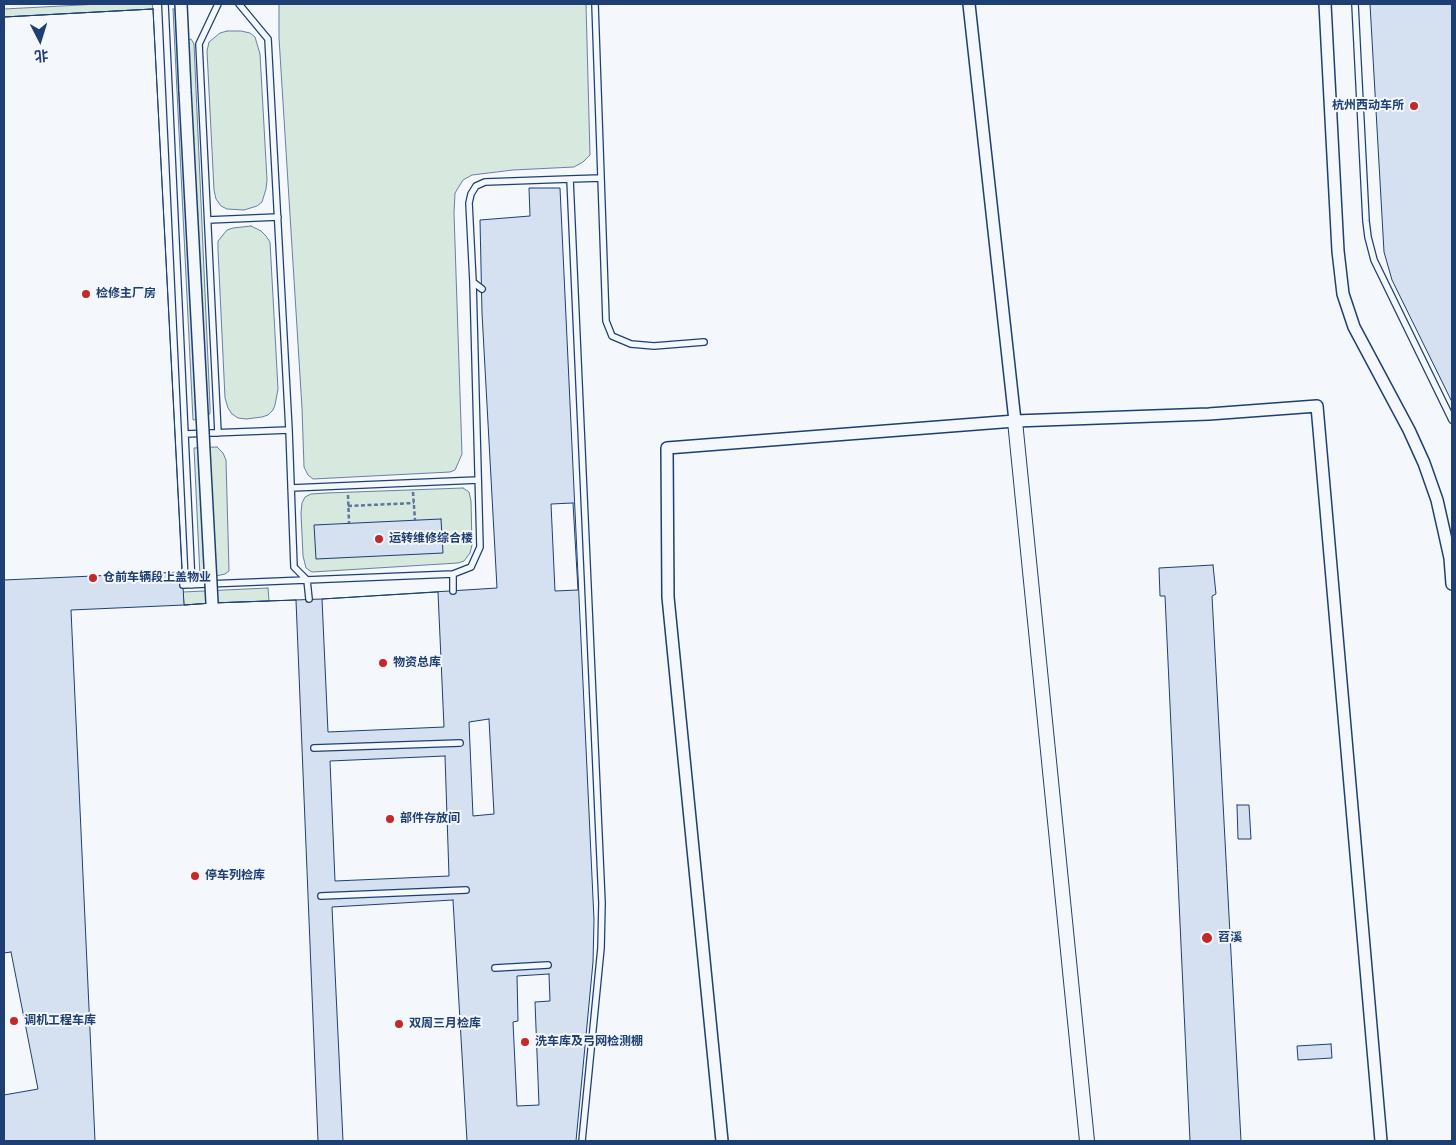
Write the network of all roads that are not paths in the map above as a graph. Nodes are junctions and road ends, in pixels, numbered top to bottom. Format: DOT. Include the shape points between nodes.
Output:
graph roads {
  1 [pos="165,4"];
  2 [pos="181,4"];
  3 [pos="218,4"];
  4 [pos="239,4"];
  5 [pos="595,4"];
  6 [pos="969,4"];
  7 [pos="1325,4"];
  8 [pos="1355,4"];
  9 [pos="601,178"];
  10 [pos="570,179"];
  11 [pos="278,217"];
  12 [pos="208,220"];
  13 [pos="473,282"];
  14 [pos="482,289"];
  15 [pos="704,342"];
  16 [pos="1452,420"];
  17 [pos="1015,421"];
  18 [pos="289,430"];
  19 [pos="218,433"];
  20 [pos="185,434"];
  21 [pos="478,480"];
  22 [pos="291,488"];
  23 [pos="453,574"];
  24 [pos="307,580"];
  25 [pos="1452,584"];
  26 [pos="183,585"];
  27 [pos="192,585"];
  28 [pos="453,591"];
  29 [pos="308,600"];
  30 [pos="212,603"];
  31 [pos="460,743"];
  32 [pos="314,748"];
  33 [pos="466,890"];
  34 [pos="320,896"];
  35 [pos="548,965"];
  36 [pos="495,968"];
  37 [pos="582,1141"];
  38 [pos="722,1141"];
  39 [pos="1087,1141"];
  40 [pos="1381,1141"];
  1 -- 20 [label="lane"];
  2 -- 30 [label="street, bridge"];
  3 -- 12 [label="lane" via="199,44"];
  4 -- 11 [label="lane" via="268,39"];
  5 -- 9 [label="lane"];
  6 -- 17 [label="street"];
  7 -- 25 [label="street" via="1338,251 1344,294 1354,327 1410,430 1424,463 1444,530"];
  8 -- 16 [label="lane" via="1368,237 1374,260"];
  9 -- 10 [label="lane"];
  9 -- 15 [label="lane" via="606,321 612,336 631,344 654,346"];
  10 -- 13 [label="lane" via="485,182 476,186 469,203"];
  10 -- 37 [label="lane" via="602,903 601,948"];
  11 -- 12 [label="lane"];
  11 -- 18 [label="lane"];
  12 -- 19 [label="lane"];
  13 -- 14 [label="lane"];
  13 -- 21 [label="lane"];
  17 -- 38 [label="street" via="667,448 668,597"];
  17 -- 39 [label="street"];
  17 -- 40 [label="street" via="1209,414 1317,406"];
  18 -- 19 [label="lane"];
  18 -- 22 [label="lane"];
  19 -- 20 [label="lane"];
  20 -- 27 [label="lane"];
  21 -- 22 [label="lane"];
  21 -- 23 [label="lane" via="480,547 471,567"];
  22 -- 24 [label="lane" via="294,567"];
  23 -- 24 [label="lane"];
  23 -- 28 [label="lane"];
  24 -- 27 [label="lane"];
  24 -- 29 [label="lane"];
  26 -- 27 [label="lane"];
  31 -- 32 [label="lane"];
  33 -- 34 [label="lane"];
  35 -- 36 [label="lane"];
}
